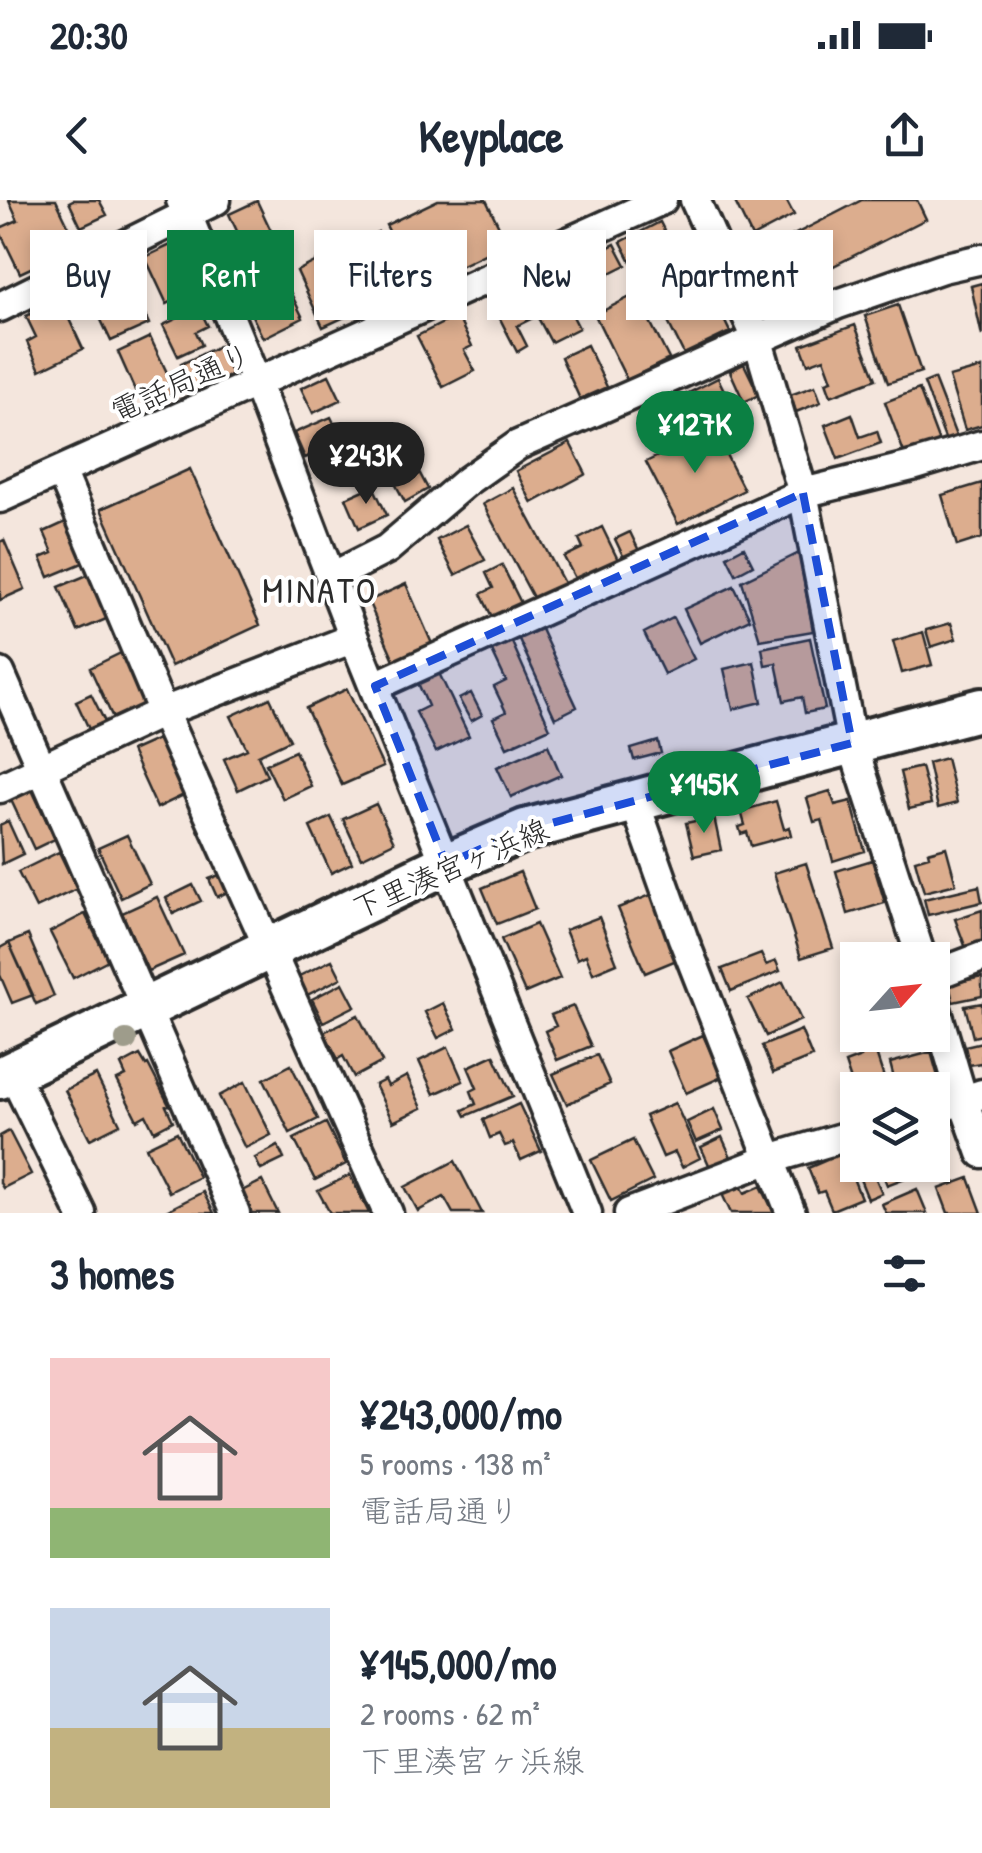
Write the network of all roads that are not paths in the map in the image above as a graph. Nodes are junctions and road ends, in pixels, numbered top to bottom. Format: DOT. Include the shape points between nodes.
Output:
graph roads {
  1 [pos="216,200"];
  2 [pos="662,200"];
  3 [pos="695,200"];
  4 [pos="184,207"];
  5 [pos="982,259"];
  6 [pos="0,307"];
  7 [pos="758,341"];
  8 [pos="258,384"];
  9 [pos="982,445"];
  10 [pos="61,471"];
  11 [pos="803,493"];
  12 [pos="0,498"];
  13 [pos="332,577"];
  14 [pos="354,638"];
  15 [pos="0,673"];
  16 [pos="375,686"];
  17 [pos="982,709"];
  18 [pos="163,712"];
  19 [pos="852,743"];
  20 [pos="42,770"];
  21 [pos="0,788"];
  22 [pos="634,800"];
  23 [pos="446,864"];
  24 [pos="916,942"];
  25 [pos="268,950"];
  26 [pos="982,957"];
  27 [pos="950,969"];
  28 [pos="145,1008"];
  29 [pos="950,1040"];
  30 [pos="4,1064"];
  31 [pos="973,1097"];
  32 [pos="840,1139"];
  33 [pos="982,1153"];
  34 [pos="770,1160"];
  35 [pos="81,1213"];
  36 [pos="235,1213"];
  37 [pos="388,1213"];
  38 [pos="587,1213"];
  39 [pos="630,1213"];
  40 [pos="790,1213"];
  1 -- 4 [label="street"];
  2 -- 8 [label="street, 電話局通り"];
  3 -- 7 [label="street"];
  4 -- 6 [label="street"];
  4 -- 8 [label="street"];
  5 -- 7 [label="street" via="838,304"];
  7 -- 11 [label="street"];
  7 -- 13 [label="street" via="518,445 387,549"];
  8 -- 10 [label="street, 電話局通り"];
  8 -- 13 [label="street"];
  9 -- 11 [label="street"];
  10 -- 12 [label="street, 電話局通り"];
  10 -- 18 [label="street"];
  11 -- 16 [label="street"];
  11 -- 19 [label="street"];
  13 -- 14 [label="street"];
  14 -- 16 [label="street"];
  14 -- 18 [label="street"];
  15 -- 20 [label="street"];
  16 -- 23 [label="street"];
  17 -- 19 [label="main road, 下里湊宮ヶ浜線"];
  18 -- 20 [label="street"];
  18 -- 25 [label="street"];
  19 -- 22 [label="main road, 下里湊宮ヶ浜線"];
  19 -- 24 [label="street"];
  20 -- 21 [label="street"];
  20 -- 28 [label="street"];
  22 -- 23 [label="main road, 下里湊宮ヶ浜線" via="524,830"];
  22 -- 34 [label="street"];
  23 -- 25 [label="main road, 下里湊宮ヶ浜線"];
  23 -- 38 [label="street"];
  25 -- 28 [label="main road, 下里湊宮ヶ浜線"];
  25 -- 37 [label="street"];
  26 -- 27 [label="street"];
  28 -- 30 [label="main road, 下里湊宮ヶ浜線"];
  28 -- 36 [label="street"];
  29 -- 31 [label="street"];
  30 -- 35 [label="street"];
  31 -- 33 [label="street"];
  32 -- 34 [label="street"];
  34 -- 39 [label="street"];
  34 -- 40 [label="street"];
}
